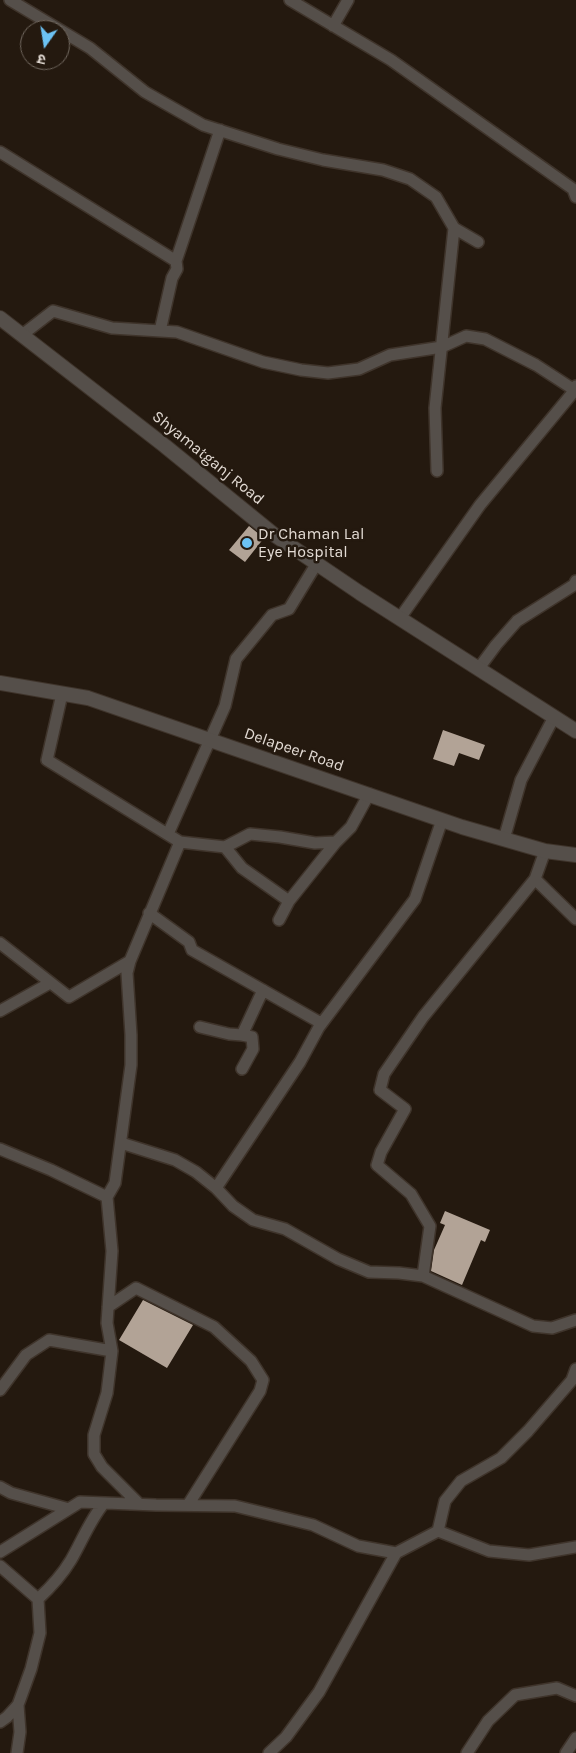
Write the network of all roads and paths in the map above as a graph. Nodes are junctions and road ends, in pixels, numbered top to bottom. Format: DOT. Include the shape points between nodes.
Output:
graph roads {
  1 [pos="10,0"];
  2 [pos="290,0"];
  3 [pos="348,0"];
  4 [pos="333,26"];
  5 [pos="220,130"];
  6 [pos="0,152"];
  7 [pos="576,197"];
  8 [pos="454,228"];
  9 [pos="478,242"];
  10 [pos="176,261"];
  11 [pos="0,318"];
  12 [pos="160,331"];
  13 [pos="22,335"];
  14 [pos="442,347"];
  15 [pos="576,389"];
  16 [pos="436,472"];
  17 [pos="317,563"];
  18 [pos="576,581"];
  19 [pos="400,618"];
  20 [pos="479,668"];
  21 [pos="0,683"];
  22 [pos="62,694"];
  23 [pos="554,717"];
  24 [pos="576,731"];
  25 [pos="211,740"];
  26 [pos="369,794"];
  27 [pos="442,820"];
  28 [pos="168,834"];
  29 [pos="504,839"];
  30 [pos="180,842"];
  31 [pos="336,842"];
  32 [pos="225,847"];
  33 [pos="546,851"];
  34 [pos="576,855"];
  35 [pos="535,879"];
  36 [pos="290,901"];
  37 [pos="149,913"];
  38 [pos="576,919"];
  39 [pos="279,920"];
  40 [pos="0,944"];
  41 [pos="130,960"];
  42 [pos="50,983"];
  43 [pos="263,990"];
  44 [pos="0,1012"];
  45 [pos="322,1023"];
  46 [pos="200,1027"];
  47 [pos="242,1036"];
  48 [pos="242,1069"];
  49 [pos="121,1143"];
  50 [pos="0,1149"];
  51 [pos="216,1188"];
  52 [pos="107,1197"];
  53 [pos="423,1276"];
  54 [pos="108,1307"];
  55 [pos="576,1320"];
  56 [pos="112,1351"];
  57 [pos="576,1368"];
  58 [pos="0,1390"];
  59 [pos="0,1487"];
  60 [pos="104,1503"];
  61 [pos="139,1504"];
  62 [pos="188,1505"];
  63 [pos="69,1509"];
  64 [pos="438,1531"];
  65 [pos="576,1548"];
  66 [pos="0,1552"];
  67 [pos="396,1553"];
  68 [pos="0,1566"];
  69 [pos="38,1599"];
  70 [pos="576,1696"];
  71 [pos="18,1705"];
  72 [pos="0,1722"];
  73 [pos="576,1738"];
  74 [pos="17,1753"];
  75 [pos="269,1753"];
  76 [pos="466,1753"];
  77 [pos="566,1753"];
  1 -- 5 [label="street" via="90,48 145,92 202,124"];
  2 -- 4 [label="street"];
  3 -- 4 [label="street"];
  4 -- 7 [label="street" via="391,60 572,190"];
  5 -- 8 [label="street" via="278,149 383,170 410,179 436,198"];
  5 -- 10 [label="street"];
  6 -- 10 [label="street"];
  8 -- 9 [label="street"];
  8 -- 14 [label="street"];
  10 -- 12 [label="street" via="177,269"];
  11 -- 13 [label="street, Shyamatganj Road"];
  12 -- 13 [label="street" via="112,328 53,311"];
  12 -- 14 [label="street" via="177,332 264,362 328,373 359,370 390,355"];
  13 -- 17 [label="street, Shyamatganj Road" via="273,534"];
  14 -- 15 [label="street" via="466,336 485,339"];
  14 -- 16 [label="street" via="435,408"];
  15 -- 19 [label="street" via="480,505"];
  17 -- 19 [label="street, Shyamatganj Road"];
  17 -- 25 [label="street" via="289,609 272,616 236,659 225,706"];
  18 -- 20 [label="street" via="517,621"];
  19 -- 20 [label="street, Shyamatganj Road"];
  20 -- 23 [label="street, Shyamatganj Road"];
  21 -- 22 [label="street, Delapeer Road"];
  22 -- 25 [label="street, Delapeer Road" via="88,698"];
  22 -- 28 [label="street" via="47,760"];
  23 -- 24 [label="street, Shyamatganj Road"];
  23 -- 29 [label="street" via="521,780"];
  25 -- 26 [label="street, Delapeer Road"];
  25 -- 28 [label="street"];
  26 -- 27 [label="street, Delapeer Road"];
  26 -- 31 [label="street" via="351,827"];
  27 -- 29 [label="street, Delapeer Road"];
  27 -- 45 [label="street" via="415,899"];
  28 -- 30 [label="street"];
  29 -- 33 [label="street, Delapeer Road"];
  30 -- 32 [label="street"];
  30 -- 37 [label="street"];
  31 -- 32 [label="street" via="315,843 250,834"];
  31 -- 36 [label="street"];
  32 -- 36 [label="street" via="242,868"];
  33 -- 34 [label="street, Delapeer Road"];
  33 -- 35 [label="street"];
  35 -- 38 [label="street"];
  35 -- 53 [label="street" via="423,1017 384,1074 380,1090 405,1109 377,1165 411,1194 430,1226"];
  36 -- 39 [label="street"];
  37 -- 41 [label="street"];
  37 -- 43 [label="street" via="189,942 192,950"];
  40 -- 42 [label="street"];
  41 -- 42 [label="street" via="69,997"];
  41 -- 49 [label="street" via="127,973 131,1065"];
  42 -- 44 [label="street"];
  43 -- 45 [label="street"];
  43 -- 47 [label="street"];
  45 -- 51 [label="street" via="300,1062"];
  46 -- 47 [label="street"];
  47 -- 48 [label="street" via="252,1037 253,1050"];
  49 -- 51 [label="street" via="175,1160"];
  49 -- 52 [label="street" via="115,1183"];
  50 -- 52 [label="street"];
  51 -- 53 [label="street" via="253,1220 285,1229 338,1259 369,1272"];
  52 -- 54 [label="street" via="112,1251"];
  53 -- 55 [label="street" via="533,1326 552,1328"];
  54 -- 56 [label="street"];
  54 -- 62 [label="street" via="136,1288 214,1327 251,1361 263,1380 260,1391"];
  56 -- 58 [label="street" via="49,1340 26,1355"];
  56 -- 61 [label="street" via="106,1393 94,1435 94,1454 102,1467"];
  57 -- 64 [label="street" via="572,1380 501,1458 461,1481 445,1501"];
  59 -- 63 [label="street"];
  60 -- 61 [label="street"];
  60 -- 63 [label="street" via="80,1502"];
  60 -- 69 [label="street" via="71,1561"];
  61 -- 62 [label="street"];
  62 -- 67 [label="street" via="235,1506 312,1525 358,1546"];
  63 -- 66 [label="street"];
  64 -- 65 [label="street" via="489,1551 529,1554"];
  64 -- 67 [label="street"];
  67 -- 75 [label="street" via="319,1692 286,1738"];
  68 -- 69 [label="street"];
  69 -- 71 [label="street" via="40,1633"];
  70 -- 76 [label="street" via="556,1688 515,1695 488,1722"];
  71 -- 72 [label="street"];
  71 -- 74 [label="street" via="20,1732"];
  73 -- 77 [label="street"];
}
